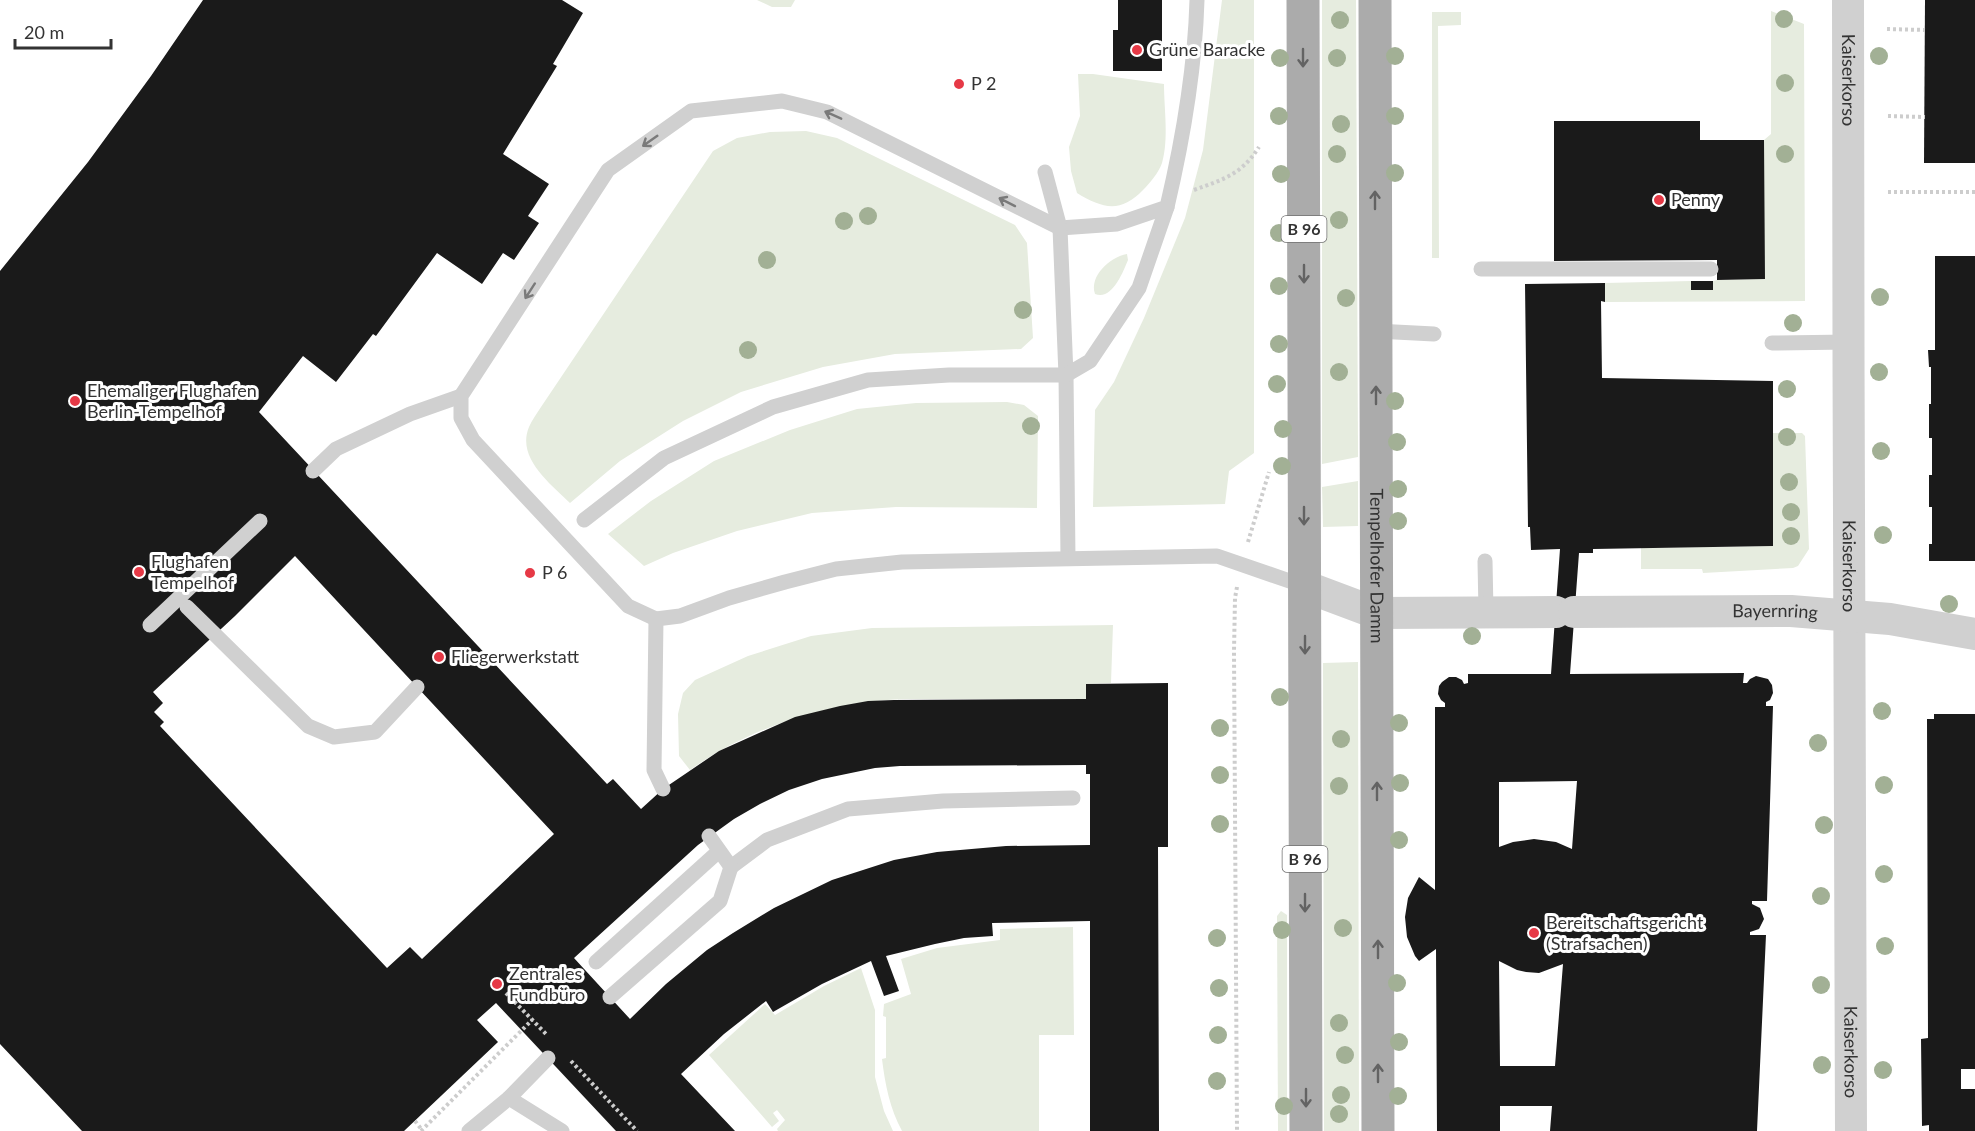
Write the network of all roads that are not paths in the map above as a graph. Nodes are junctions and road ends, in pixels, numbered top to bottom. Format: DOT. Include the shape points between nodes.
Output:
graph roads {
  1 [pos="1197,0"];
  2 [pos="1303,0"];
  3 [pos="1374,0"];
  4 [pos="1848,0"];
  5 [pos="1045,172"];
  6 [pos="1167,207"];
  7 [pos="1060,228"];
  8 [pos="1481,269"];
  9 [pos="1711,269"];
  10 [pos="1376,331"];
  11 [pos="1434,334"];
  12 [pos="1849,342"];
  13 [pos="1772,343"];
  14 [pos="1066,375"];
  15 [pos="461,396"];
  16 [pos="313,471"];
  17 [pos="584,520"];
  18 [pos="260,521"];
  19 [pos="1068,558"];
  20 [pos="1485,561"];
  21 [pos="1304,586"];
  22 [pos="187,606"];
  23 [pos="1486,612"];
  24 [pos="1376,613"];
  25 [pos="1850,615"];
  26 [pos="656,619"];
  27 [pos="150,625"];
  28 [pos="1975,634"];
  29 [pos="417,687"];
  30 [pos="663,789"];
  31 [pos="1073,798"];
  32 [pos="709,836"];
  33 [pos="719,851"];
  34 [pos="731,867"];
  35 [pos="596,962"];
  36 [pos="610,998"];
  37 [pos="548,1058"];
  38 [pos="509,1098"];
  39 [pos="470,1131"];
  40 [pos="562,1131"];
  41 [pos="1306,1131"];
  42 [pos="1378,1131"];
  43 [pos="1851,1131"];
  1 -- 6 [label="lane" via="1181,149"];
  2 -- 21 [label="main road, B 96, one-way"];
  10 -- 3 [label="main road, Tempelhofer Damm, one-way"];
  4 -- 12 [label="street, Kaiserkorso"];
  5 -- 7 [label="lane"];
  6 -- 7 [label="lane" via="1117,224"];
  6 -- 14 [label="lane" via="1139,288 1090,362"];
  7 -- 14 [label="lane"];
  7 -- 15 [label="lane, one-way" via="827,112 782,101 691,111 608,170"];
  8 -- 9 [label="lane"];
  10 -- 11 [label="lane"];
  24 -- 10 [label="main road, Tempelhofer Damm, one-way"];
  12 -- 13 [label="lane"];
  12 -- 25 [label="street, Kaiserkorso"];
  14 -- 17 [label="lane" via="867,380 773,407 664,458"];
  14 -- 19 [label="lane"];
  15 -- 16 [label="lane" via="410,414 336,449"];
  15 -- 26 [label="lane" via="461,418 473,440 628,606"];
  18 -- 27 [label="lane"];
  19 -- 21 [label="lane" via="1217,556"];
  19 -- 26 [label="lane" via="902,562 836,569 729,598 680,616"];
  20 -- 23 [label="lane"];
  21 -- 24 [label="street, Bayernring"];
  21 -- 41 [label="main road, B 96, one-way"];
  22 -- 29 [label="lane" via="308,726 334,736 375,732"];
  23 -- 24 [label="street, Bayernring"];
  23 -- 25 [label="street, Bayernring" via="1791,611"];
  42 -- 24 [label="main road, Tempelhofer Damm, one-way"];
  25 -- 28 [label="street, Bayernring"];
  25 -- 43 [label="street, Kaiserkorso"];
  26 -- 30 [label="lane" via="654,770"];
  31 -- 34 [label="lane" via="943,801 848,809 767,840"];
  32 -- 33 [label="lane"];
  33 -- 34 [label="lane"];
  33 -- 35 [label="lane"];
  34 -- 36 [label="lane" via="720,901"];
  37 -- 38 [label="lane"];
  38 -- 39 [label="lane"];
  38 -- 40 [label="lane"];
}
